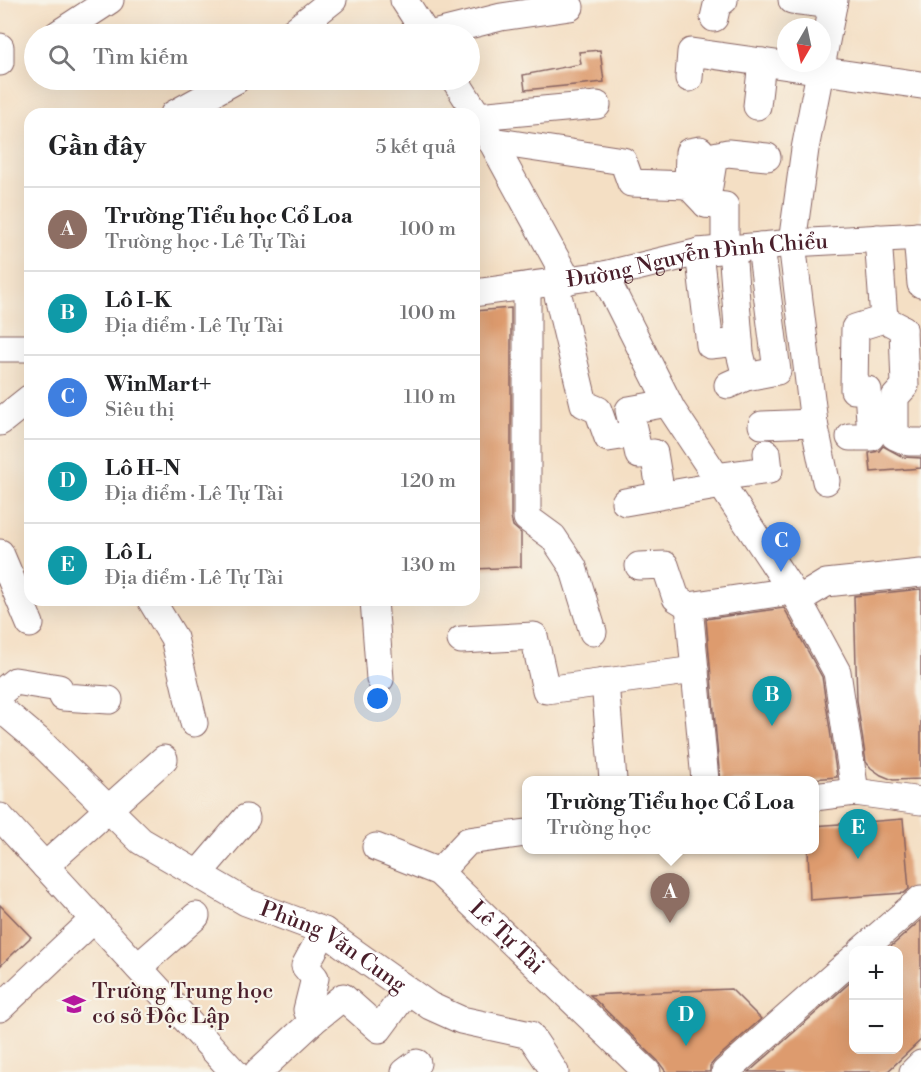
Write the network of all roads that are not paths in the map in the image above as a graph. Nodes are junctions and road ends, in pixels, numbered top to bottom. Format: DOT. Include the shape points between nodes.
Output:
graph roads {
  1 [pos="110,0"];
  2 [pos="333,0"];
  3 [pos="404,0"];
  4 [pos="792,0"];
  5 [pos="834,2"];
  6 [pos="570,7"];
  7 [pos="831,18"];
  8 [pos="73,24"];
  9 [pos="303,24"];
  10 [pos="420,24"];
  11 [pos="473,24"];
  12 [pos="0,47"];
  13 [pos="0,62"];
  14 [pos="762,62"];
  15 [pos="777,64"];
  16 [pos="821,72"];
  17 [pos="831,72"];
  18 [pos="689,78"];
  19 [pos="921,85"];
  20 [pos="218,90"];
  21 [pos="460,90"];
  22 [pos="597,105"];
  23 [pos="757,106"];
  24 [pos="185,108"];
  25 [pos="470,108"];
  26 [pos="483,132"];
  27 [pos="700,150"];
  28 [pos="767,157"];
  29 [pos="688,185"];
  30 [pos="706,204"];
  31 [pos="919,236"];
  32 [pos="878,238"];
  33 [pos="792,243"];
  34 [pos="761,246"];
  35 [pos="718,250"];
  36 [pos="604,275"];
  37 [pos="561,282"];
  38 [pos="921,285"];
  39 [pos="527,286"];
  40 [pos="480,292"];
  41 [pos="903,325"];
  42 [pos="1,342"];
  43 [pos="24,347"];
  44 [pos="24,403"];
  45 [pos="668,403"];
  46 [pos="0,422"];
  47 [pos="814,423"];
  48 [pos="762,425"];
  49 [pos="634,434"];
  50 [pos="872,436"];
  51 [pos="921,442"];
  52 [pos="767,453"];
  53 [pos="719,481"];
  54 [pos="826,481"];
  55 [pos="661,495"];
  56 [pos="625,502"];
  57 [pos="0,553"];
  58 [pos="639,566"];
  59 [pos="921,573"];
  60 [pos="794,596"];
  61 [pos="155,606"];
  62 [pos="374,606"];
  63 [pos="689,606"];
  64 [pos="30,624"];
  65 [pos="594,632"];
  66 [pos="461,640"];
  67 [pos="695,670"];
  68 [pos="380,678"];
  69 [pos="605,682"];
  70 [pos="0,693"];
  71 [pos="109,700"];
  72 [pos="0,708"];
  73 [pos="194,723"];
  74 [pos="164,759"];
  75 [pos="613,776"];
  76 [pos="705,776"];
  77 [pos="855,792"];
  78 [pos="819,796"];
  79 [pos="921,801"];
  80 [pos="109,809"];
  81 [pos="246,818"];
  82 [pos="1,821"];
  83 [pos="522,834"];
  84 [pos="376,847"];
  85 [pos="45,866"];
  86 [pos="439,872"];
  87 [pos="198,874"];
  88 [pos="921,899"];
  89 [pos="196,916"];
  90 [pos="94,919"];
  91 [pos="324,931"];
  92 [pos="868,946"];
  93 [pos="849,962"];
  94 [pos="138,967"];
  95 [pos="375,968"];
  96 [pos="407,991"];
  97 [pos="352,1005"];
  98 [pos="0,1008"];
  99 [pos="313,1021"];
  100 [pos="921,1064"];
  101 [pos="234,1072"];
  102 [pos="258,1072"];
  103 [pos="555,1072"];
  104 [pos="647,1072"];
  105 [pos="725,1072"];
  106 [pos="912,1072"];
  1 -- 8 [label="street"];
  2 -- 9 [label="street"];
  3 -- 10 [label="street"];
  4 -- 5 [label="street"];
  5 -- 7 [label="street"];
  6 -- 11 [label="street"];
  12 -- 13 [label="street"];
  14 -- 15 [label="street"];
  14 -- 18 [label="street" via="691,52"];
  14 -- 23 [label="street"];
  16 -- 33 [label="street"];
  17 -- 19 [label="street"];
  20 -- 24 [label="street"];
  21 -- 25 [label="street"];
  22 -- 26 [label="street"];
  26 -- 29 [label="street" via="623,161 631,183"];
  26 -- 37 [label="street"];
  27 -- 29 [label="street" via="689,152"];
  28 -- 30 [label="street" via="728,153 714,156"];
  29 -- 30 [label="street"];
  30 -- 35 [label="street" via="724,206"];
  31 -- 32 [label="street, Đường Nguyễn Đình Chiểu"];
  31 -- 38 [label="street"];
  32 -- 33 [label="street, Đường Nguyễn Đình Chiểu"];
  32 -- 41 [label="street"];
  33 -- 34 [label="street, Đường Nguyễn Đình Chiểu"];
  33 -- 47 [label="street"];
  34 -- 35 [label="street, Đường Nguyễn Đình Chiểu"];
  34 -- 35 [label="street" via="777,371 737,381 739,342 710,345"];
  35 -- 36 [label="street, Đường Nguyễn Đình Chiểu"];
  36 -- 37 [label="street, Đường Nguyễn Đình Chiểu"];
  36 -- 45 [label="street"];
  37 -- 39 [label="street, Đường Nguyễn Đình Chiểu"];
  37 -- 49 [label="street" via="584,404 598,410 608,438"];
  39 -- 40 [label="street, Đường Nguyễn Đình Chiểu"];
  39 -- 65 [label="street" via="527,518 553,537 573,567"];
  41 -- 50 [label="street" via="905,386"];
  41 -- 50 [label="street" via="855,328 854,390 868,390"];
  42 -- 43 [label="street"];
  44 -- 46 [label="street"];
  45 -- 49 [label="street" via="629,410"];
  45 -- 53 [label="street"];
  47 -- 48 [label="street"];
  47 -- 54 [label="street"];
  49 -- 55 [label="street" via="639,455 654,453"];
  50 -- 51 [label="street"];
  52 -- 53 [label="street" via="769,470"];
  53 -- 55 [label="street"];
  53 -- 60 [label="street"];
  55 -- 56 [label="street"];
  57 -- 64 [label="street"];
  58 -- 63 [label="street" via="665,565 676,598"];
  59 -- 60 [label="street" via="826,582"];
  60 -- 63 [label="street"];
  60 -- 77 [label="street" via="837,672"];
  61 -- 73 [label="street" via="174,638"];
  62 -- 68 [label="street"];
  63 -- 67 [label="street"];
  66 -- 69 [label="street" via="534,636 546,690"];
  67 -- 69 [label="street"];
  67 -- 76 [label="street"];
  69 -- 75 [label="street"];
  70 -- 71 [label="street" via="15,681 59,688 63,697"];
  72 -- 80 [label="street, Phùng Văn Cung"];
  74 -- 80 [label="street"];
  77 -- 78 [label="street"];
  77 -- 79 [label="street"];
  80 -- 85 [label="street"];
  80 -- 87 [label="street, Phùng Văn Cung" via="141,841"];
  81 -- 87 [label="street"];
  82 -- 85 [label="street"];
  83 -- 86 [label="street" via="468,841"];
  84 -- 86 [label="street"];
  85 -- 90 [label="street"];
  86 -- 104 [label="street, Lê Tự Tài"];
  87 -- 91 [label="street, Phùng Văn Cung" via="246,902"];
  88 -- 92 [label="street"];
  89 -- 94 [label="street"];
  90 -- 94 [label="street"];
  90 -- 98 [label="street"];
  91 -- 95 [label="street, Phùng Văn Cung"];
  91 -- 99 [label="street" via="305,966 315,978 307,1010"];
  93 -- 105 [label="street"];
  94 -- 101 [label="street"];
  95 -- 96 [label="street, Phùng Văn Cung"];
  95 -- 97 [label="street"];
  96 -- 97 [label="street" via="379,1029"];
  96 -- 103 [label="street, Phùng Văn Cung" via="461,1020 530,1035"];
  97 -- 99 [label="street" via="343,997"];
  99 -- 102 [label="street"];
  100 -- 106 [label="street"];
}
